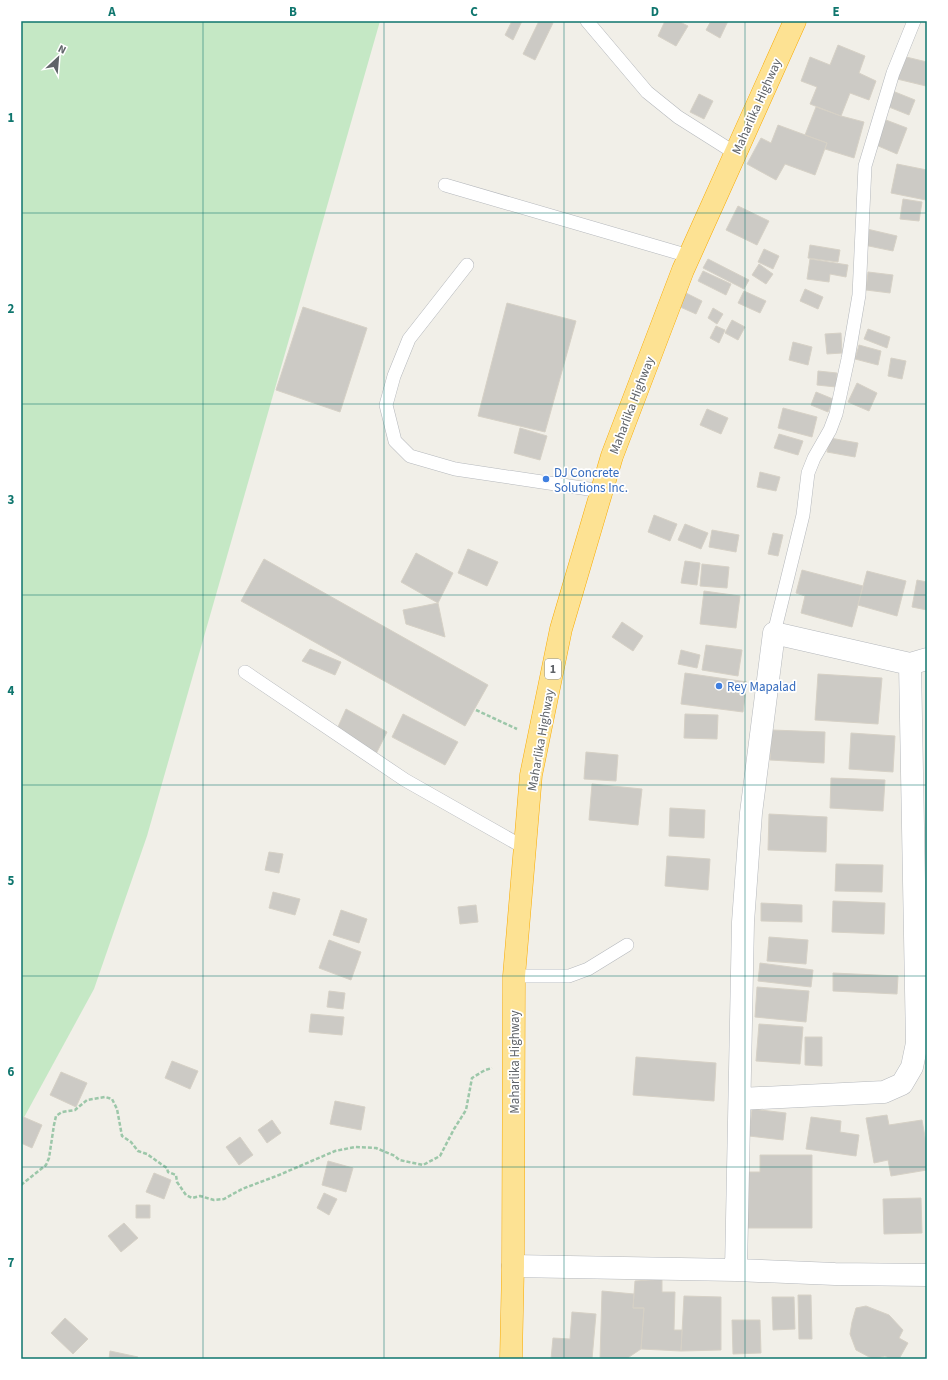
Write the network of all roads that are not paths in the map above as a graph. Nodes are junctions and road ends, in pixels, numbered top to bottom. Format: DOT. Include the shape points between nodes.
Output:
graph roads {
  1 [pos="587,21"];
  2 [pos="794,21"];
  3 [pos="914,21"];
  4 [pos="735,153"];
  5 [pos="445,186"];
  6 [pos="689,256"];
  7 [pos="467,265"];
  8 [pos="602,491"];
  9 [pos="774,633"];
  10 [pos="919,661"];
  11 [pos="245,672"];
  12 [pos="525,848"];
  13 [pos="627,945"];
  14 [pos="514,976"];
  15 [pos="740,1099"];
  16 [pos="513,1266"];
  17 [pos="736,1270"];
  18 [pos="927,1275"];
  19 [pos="511,1359"];
  1 -- 4 [label="lane" via="647,92 678,117"];
  2 -- 4 [label="highway, Maharlika Highway / 1"];
  3 -- 9 [label="lane" via="893,73 865,166 859,295 848,359 836,414 808,473 802,515"];
  4 -- 6 [label="highway, Maharlika Highway / 1"];
  5 -- 6 [label="lane"];
  6 -- 8 [label="highway, Maharlika Highway / 1" via="612,456"];
  7 -- 8 [label="lane" via="409,339 386,405 395,441 410,456 454,469"];
  8 -- 12 [label="highway, Maharlika Highway / 1" via="562,629 531,774"];
  9 -- 10 [label="street"];
  9 -- 15 [label="street" via="751,813 743,922"];
  10 -- 15 [label="street" via="917,1043 912,1067 902,1084 884,1092"];
  11 -- 12 [label="lane" via="405,780"];
  12 -- 14 [label="highway, Maharlika Highway / 1"];
  13 -- 14 [label="lane" via="588,969 569,976"];
  14 -- 16 [label="highway, Maharlika Highway / 1"];
  15 -- 17 [label="street"];
  16 -- 17 [label="street"];
  16 -- 19 [label="highway, Maharlika Highway / 1"];
  17 -- 18 [label="street"];
}
